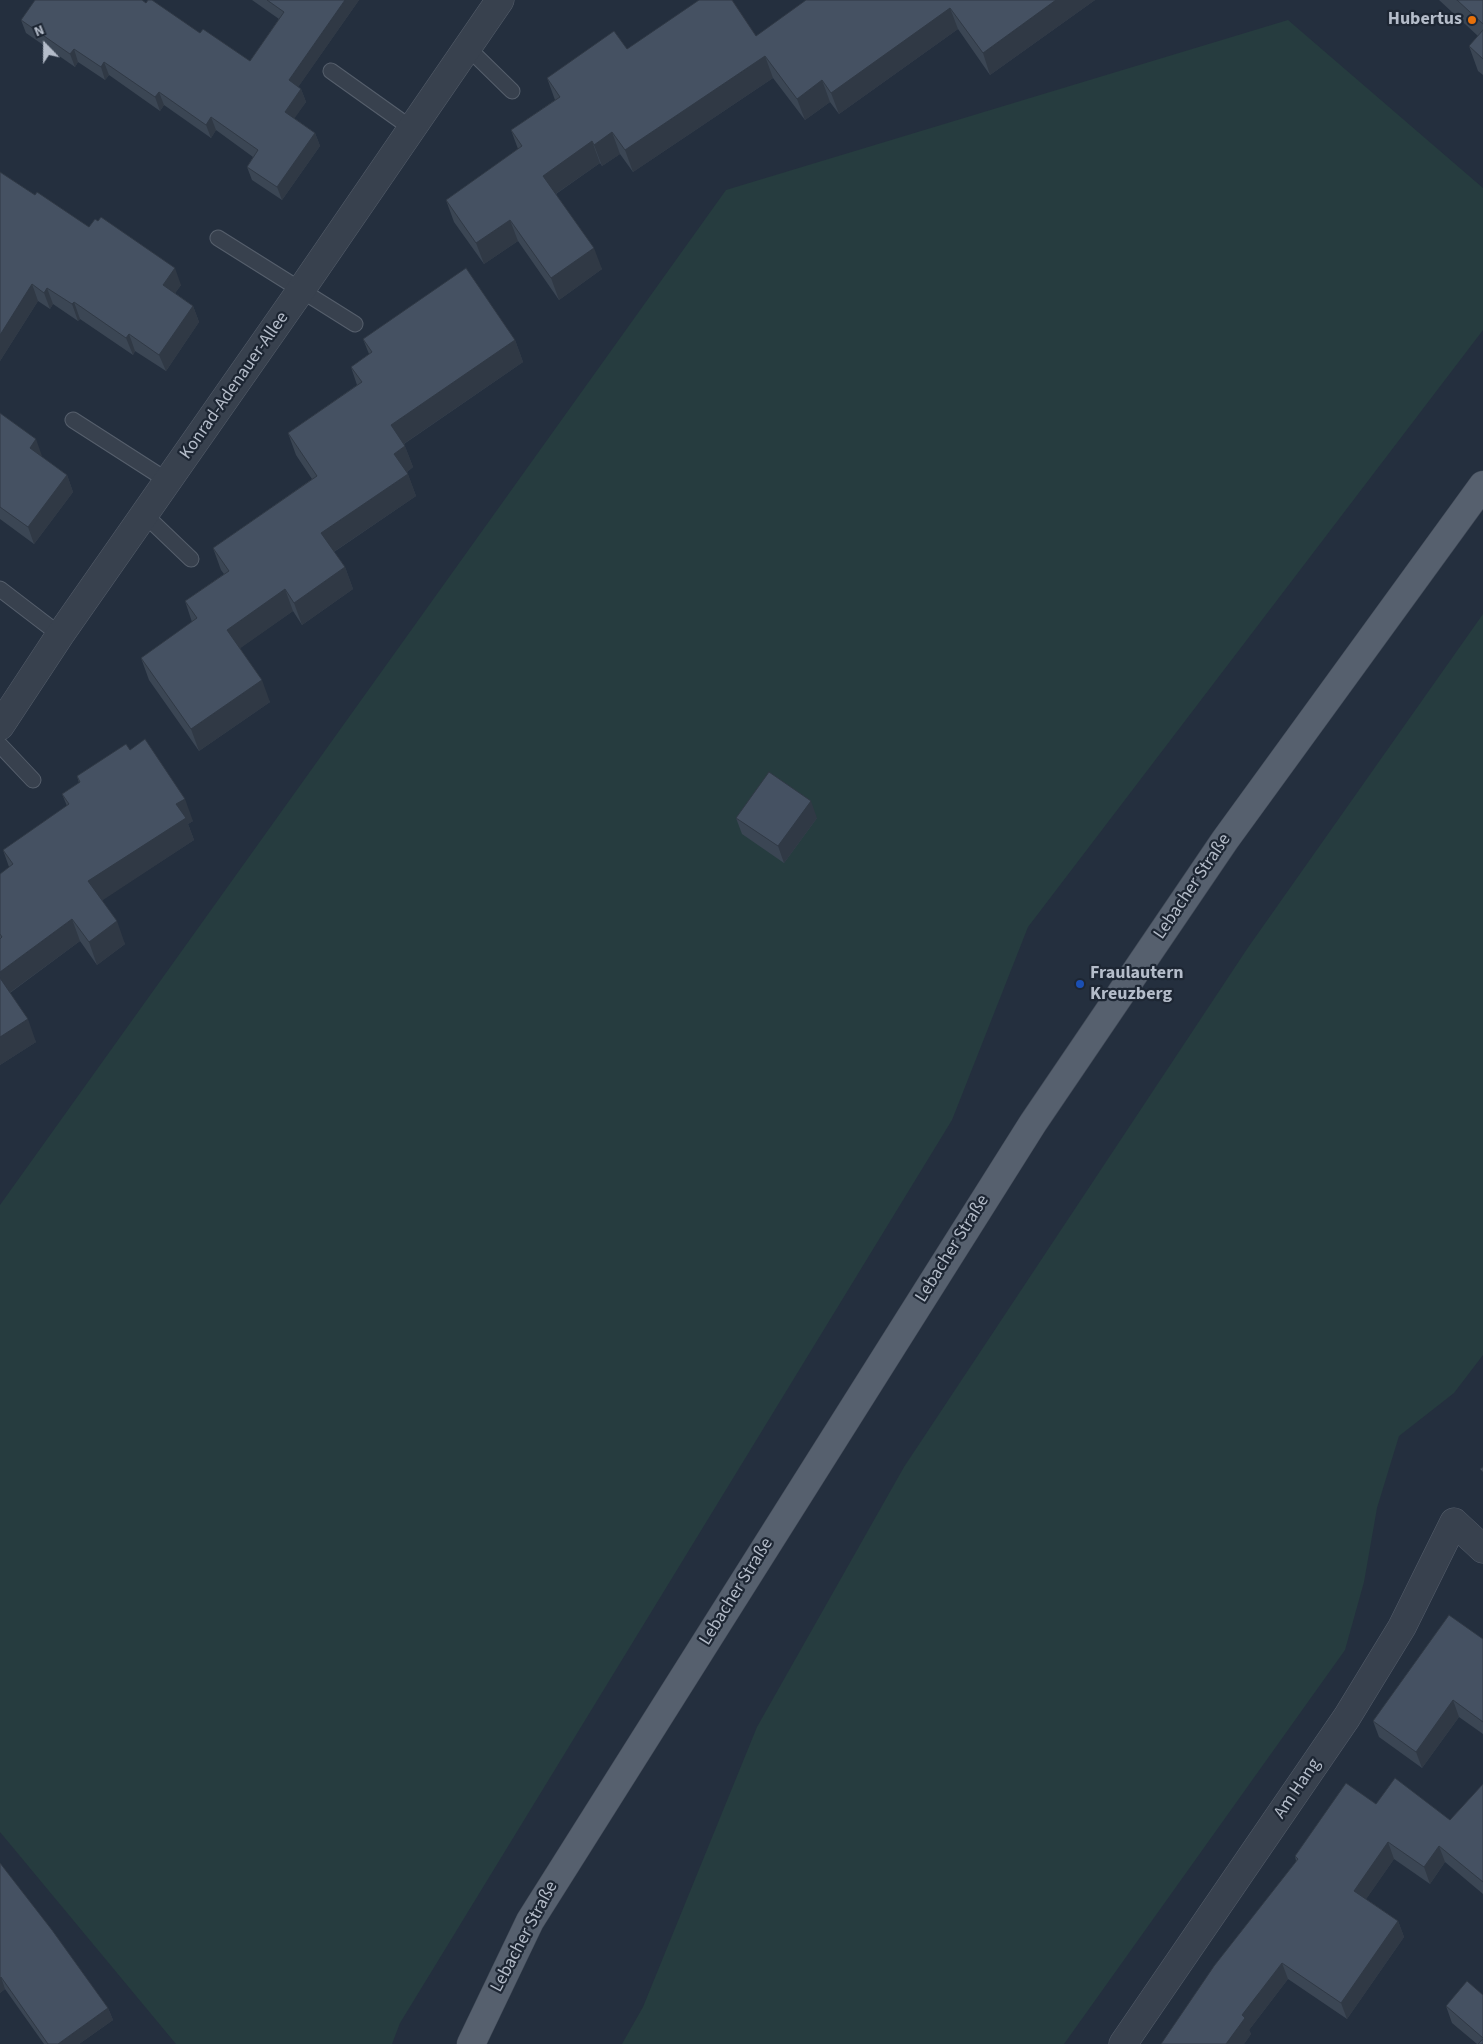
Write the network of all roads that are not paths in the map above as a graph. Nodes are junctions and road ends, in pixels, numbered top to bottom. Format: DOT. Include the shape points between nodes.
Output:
graph roads {
  1 [pos="500,0"];
  2 [pos="467,47"];
  3 [pos="331,72"];
  4 [pos="512,91"];
  5 [pos="411,128"];
  6 [pos="218,238"];
  7 [pos="301,290"];
  8 [pos="355,324"];
  9 [pos="74,420"];
  10 [pos="168,481"];
  11 [pos="1483,485"];
  12 [pos="145,515"];
  13 [pos="191,559"];
  14 [pos="0,590"];
  15 [pos="60,634"];
  16 [pos="0,726"];
  17 [pos="0,745"];
  18 [pos="33,780"];
  19 [pos="1483,1549"];
  20 [pos="471,2044"];
  21 [pos="1123,2044"];
  1 -- 2 [label="street, Konrad-Adenauer-Allee"];
  2 -- 4 [label="lane"];
  2 -- 5 [label="street, Konrad-Adenauer-Allee"];
  3 -- 5 [label="lane"];
  5 -- 7 [label="street, Konrad-Adenauer-Allee"];
  6 -- 7 [label="lane"];
  7 -- 8 [label="lane"];
  7 -- 10 [label="street, Konrad-Adenauer-Allee"];
  9 -- 10 [label="lane"];
  10 -- 12 [label="street, Konrad-Adenauer-Allee"];
  11 -- 20 [label="main road, Lebacher Straße" via="1225,840 1032,1123 530,1920"];
  12 -- 13 [label="lane"];
  12 -- 15 [label="street, Konrad-Adenauer-Allee"];
  14 -- 15 [label="lane"];
  15 -- 16 [label="street, Konrad-Adenauer-Allee"];
  17 -- 18 [label="lane"];
  19 -- 21 [label="street, Am Hang" via="1454,1522 1402,1627 1347,1717"];
}
